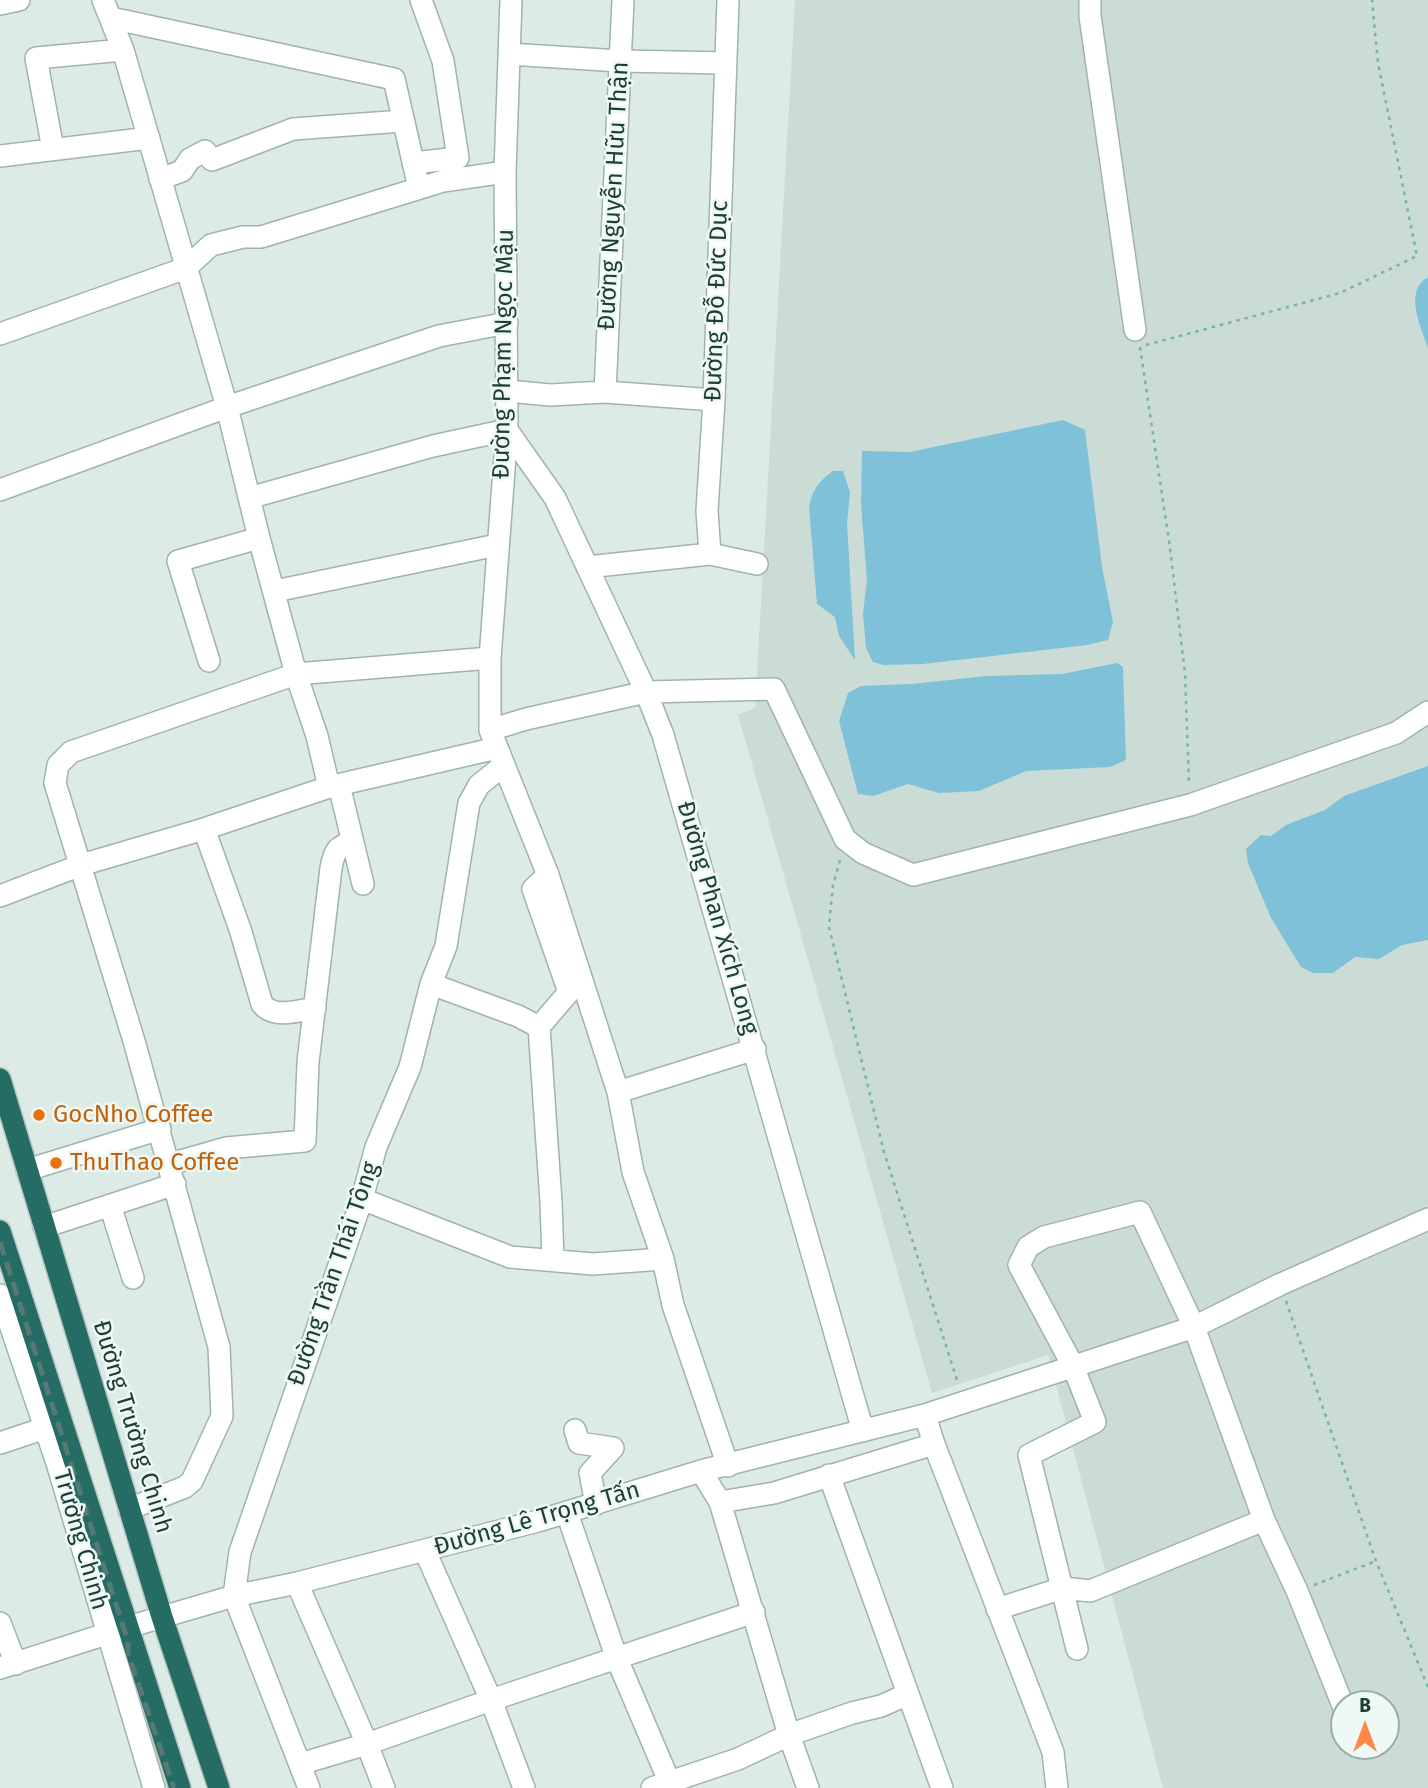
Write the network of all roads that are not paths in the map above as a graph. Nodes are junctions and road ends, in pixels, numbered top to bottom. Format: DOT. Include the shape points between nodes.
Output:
graph roads {
  1 [pos="19,0"];
  2 [pos="421,0"];
  3 [pos="511,0"];
  4 [pos="623,0"];
  5 [pos="729,0"];
  6 [pos="1090,0"];
  7 [pos="0,4"];
  8 [pos="107,9"];
  9 [pos="123,50"];
  10 [pos="509,54"];
  11 [pos="621,61"];
  12 [pos="726,63"];
  13 [pos="403,121"];
  14 [pos="149,138"];
  15 [pos="53,149"];
  16 [pos="0,156"];
  17 [pos="412,163"];
  18 [pos="505,172"];
  19 [pos="160,179"];
  20 [pos="419,188"];
  21 [pos="186,268"];
  22 [pos="507,323"];
  23 [pos="1135,330"];
  24 [pos="0,334"];
  25 [pos="508,391"];
  26 [pos="605,392"];
  27 [pos="713,400"];
  28 [pos="227,407"];
  29 [pos="508,430"];
  30 [pos="0,490"];
  31 [pos="249,498"];
  32 [pos="259,538"];
  33 [pos="497,545"];
  34 [pos="710,554"];
  35 [pos="757,564"];
  36 [pos="587,566"];
  37 [pos="275,591"];
  38 [pos="490,657"];
  39 [pos="209,661"];
  40 [pos="296,674"];
  41 [pos="646,692"];
  42 [pos="1428,712"];
  43 [pos="497,748"];
  44 [pos="334,786"];
  45 [pos="204,829"];
  46 [pos="353,843"];
  47 [pos="81,865"];
  48 [pos="548,875"];
  49 [pos="363,884"];
  50 [pos="0,896"];
  51 [pos="431,984"];
  52 [pos="315,1008"];
  53 [pos="539,1027"];
  54 [pos="755,1049"];
  55 [pos="0,1079"];
  56 [pos="618,1092"];
  57 [pos="160,1129"];
  58 [pos="27,1170"];
  59 [pos="172,1174"];
  60 [pos="362,1199"];
  61 [pos="110,1205"];
  62 [pos="1428,1219"];
  63 [pos="44,1227"];
  64 [pos="0,1231"];
  65 [pos="663,1259"];
  66 [pos="552,1260"];
  67 [pos="133,1278"];
  68 [pos="0,1295"];
  69 [pos="1194,1327"];
  70 [pos="6,1331"];
  71 [pos="1073,1366"];
  72 [pos="925,1415"];
  73 [pos="46,1428"];
  74 [pos="575,1430"];
  75 [pos="863,1431"];
  76 [pos="0,1443"];
  77 [pos="934,1444"];
  78 [pos="728,1466"];
  79 [pos="701,1471"];
  80 [pos="829,1475"];
  81 [pos="720,1503"];
  82 [pos="596,1504"];
  83 [pos="129,1509"];
  84 [pos="567,1513"];
  85 [pos="1264,1520"];
  86 [pos="425,1551"];
  87 [pos="297,1583"];
  88 [pos="1062,1588"];
  89 [pos="234,1597"];
  90 [pos="997,1609"];
  91 [pos="754,1612"];
  92 [pos="162,1617"];
  93 [pos="0,1623"];
  94 [pos="118,1630"];
  95 [pos="1077,1648"];
  96 [pos="617,1658"];
  97 [pos="8,1666"];
  98 [pos="1337,1690"];
  99 [pos="908,1694"];
  100 [pos="491,1700"];
  101 [pos="789,1735"];
  102 [pos="368,1744"];
  103 [pos="300,1764"];
  104 [pos="665,1786"];
  105 [pos="155,1788"];
  106 [pos="180,1788"];
  107 [pos="219,1788"];
  108 [pos="309,1788"];
  109 [pos="384,1788"];
  110 [pos="524,1788"];
  111 [pos="808,1788"];
  112 [pos="942,1788"];
  113 [pos="1056,1788"];
  1 -- 7 [label="street"];
  2 -- 17 [label="street" via="443,61 458,158"];
  3 -- 10 [label="street, Đường Phạm Ngọc Mậu"];
  4 -- 11 [label="street, Đường Nguyễn Hữu Thận"];
  5 -- 12 [label="street, Đường Đỗ Đức Dục"];
  6 -- 23 [label="street"];
  8 -- 9 [label="street"];
  8 -- 13 [label="street" via="394,79"];
  9 -- 14 [label="street"];
  9 -- 15 [label="street" via="36,58"];
  10 -- 11 [label="street"];
  10 -- 18 [label="street, Đường Phạm Ngọc Mậu"];
  11 -- 12 [label="street"];
  11 -- 26 [label="street, Đường Nguyễn Hữu Thận"];
  12 -- 27 [label="street, Đường Đỗ Đức Dục"];
  13 -- 17 [label="street"];
  13 -- 19 [label="street" via="293,129 212,160 205,151 190,159 183,171"];
  14 -- 15 [label="street"];
  14 -- 19 [label="street"];
  15 -- 16 [label="street"];
  17 -- 20 [label="street"];
  18 -- 20 [label="street"];
  18 -- 22 [label="street, Đường Phạm Ngọc Mậu"];
  19 -- 21 [label="street"];
  20 -- 21 [label="street" via="261,237 211,245"];
  21 -- 24 [label="street"];
  21 -- 28 [label="street"];
  22 -- 25 [label="street, Đường Phạm Ngọc Mậu"];
  22 -- 28 [label="street" via="439,336"];
  25 -- 26 [label="street" via="550,395"];
  25 -- 29 [label="street, Đường Phạm Ngọc Mậu"];
  26 -- 27 [label="street"];
  27 -- 34 [label="street, Đường Đỗ Đức Dục" via="707,511"];
  28 -- 30 [label="street"];
  28 -- 31 [label="street"];
  29 -- 31 [label="street" via="433,446"];
  29 -- 33 [label="street, Đường Phạm Ngọc Mậu"];
  29 -- 36 [label="street, Đường Phan Xích Long" via="555,498"];
  31 -- 32 [label="street"];
  32 -- 37 [label="street"];
  32 -- 39 [label="street" via="178,561"];
  33 -- 37 [label="street"];
  33 -- 38 [label="street, Đường Phạm Ngọc Mậu"];
  34 -- 35 [label="street"];
  34 -- 36 [label="street"];
  36 -- 41 [label="street, Đường Phan Xích Long"];
  37 -- 40 [label="street"];
  38 -- 40 [label="street"];
  38 -- 43 [label="street, Đường Phạm Ngọc Mậu"];
  40 -- 44 [label="street"];
  40 -- 47 [label="street" via="71,751 58,765 55,783"];
  41 -- 42 [label="street" via="774,690 845,839 863,853 913,875 1190,805 1396,733"];
  41 -- 43 [label="street" via="526,719"];
  41 -- 54 [label="street, Đường Phan Xích Long" via="663,735"];
  43 -- 44 [label="street"];
  43 -- 48 [label="street"];
  43 -- 51 [label="street, Đường Trần Thái Tông" via="468,803 446,946"];
  44 -- 45 [label="street"];
  44 -- 46 [label="street"];
  45 -- 47 [label="street"];
  45 -- 52 [label="street" via="265,1009 275,1013"];
  46 -- 49 [label="street"];
  46 -- 52 [label="street" via="341,845 333,855"];
  47 -- 50 [label="street"];
  47 -- 57 [label="street"];
  48 -- 53 [label="street" via="533,889 569,992"];
  48 -- 56 [label="street"];
  51 -- 53 [label="street"];
  51 -- 60 [label="street, Đường Trần Thái Tông" via="410,1068 376,1147"];
  52 -- 59 [label="street" via="305,1141 226,1148"];
  53 -- 66 [label="street"];
  54 -- 56 [label="street"];
  54 -- 75 [label="street, Đường Phan Xích Long"];
  55 -- 58 [label="highway, Đường Trường Chinh"];
  56 -- 65 [label="street" via="633,1172"];
  57 -- 58 [label="street"];
  57 -- 59 [label="street"];
  58 -- 63 [label="highway, Đường Trường Chinh"];
  59 -- 61 [label="street"];
  59 -- 83 [label="street" via="219,1347 222,1416 192,1481"];
  60 -- 66 [label="street" via="510,1257"];
  60 -- 89 [label="street, Đường Trần Thái Tông" via="243,1540"];
  61 -- 63 [label="street"];
  61 -- 67 [label="street"];
  62 -- 69 [label="street, Đường Lê Trọng Tấn"];
  63 -- 83 [label="highway, Đường Trường Chinh"];
  64 -- 94 [label="highway"];
  65 -- 66 [label="street" via="593,1264"];
  65 -- 78 [label="street" via="673,1305"];
  68 -- 70 [label="street, Trường Chinh"];
  69 -- 71 [label="street, Đường Lê Trọng Tấn"];
  69 -- 71 [label="street" via="1140,1212 1044,1237 1028,1247 1019,1265"];
  69 -- 85 [label="street"];
  70 -- 73 [label="street, Trường Chinh"];
  71 -- 72 [label="street, Đường Lê Trọng Tấn"];
  71 -- 88 [label="street" via="1095,1422 1030,1455"];
  72 -- 75 [label="street, Đường Lê Trọng Tấn"];
  72 -- 77 [label="street"];
  73 -- 76 [label="street"];
  73 -- 94 [label="street, Trường Chinh"];
  74 -- 82 [label="street" via="579,1443 613,1448 590,1473"];
  75 -- 78 [label="street, Đường Lê Trọng Tấn"];
  77 -- 80 [label="street"];
  77 -- 90 [label="street"];
  78 -- 79 [label="street, Đường Lê Trọng Tấn"];
  79 -- 81 [label="street"];
  79 -- 82 [label="street, Đường Lê Trọng Tấn"];
  80 -- 81 [label="street" via="774,1493"];
  80 -- 99 [label="street"];
  81 -- 91 [label="street"];
  82 -- 84 [label="street, Đường Lê Trọng Tấn"];
  83 -- 92 [label="highway, Đường Trường Chinh"];
  84 -- 86 [label="street, Đường Lê Trọng Tấn"];
  84 -- 96 [label="street"];
  85 -- 88 [label="street" via="1099,1588"];
  85 -- 98 [label="street"];
  86 -- 87 [label="street, Đường Lê Trọng Tấn"];
  86 -- 100 [label="street"];
  87 -- 89 [label="street, Đường Lê Trọng Tấn"];
  87 -- 102 [label="street"];
  88 -- 90 [label="street"];
  88 -- 95 [label="street"];
  89 -- 92 [label="street, Đường Lê Trọng Tấn"];
  89 -- 103 [label="street"];
  90 -- 113 [label="street" via="1053,1752"];
  91 -- 96 [label="street"];
  91 -- 101 [label="street"];
  92 -- 94 [label="street, Đường Lê Trọng Tấn"];
  92 -- 107 [label="highway, Đường Trường Chinh"];
  93 -- 97 [label="street"];
  94 -- 97 [label="street, Đường Lê Trọng Tấn"];
  94 -- 105 [label="street, Trường Chinh"];
  94 -- 106 [label="highway"];
  96 -- 100 [label="street"];
  96 -- 104 [label="street"];
  99 -- 101 [label="street"];
  99 -- 112 [label="street"];
  100 -- 102 [label="street"];
  100 -- 110 [label="street"];
  101 -- 104 [label="street"];
  101 -- 111 [label="street"];
  102 -- 103 [label="street"];
  102 -- 109 [label="street"];
  103 -- 108 [label="street"];
}
